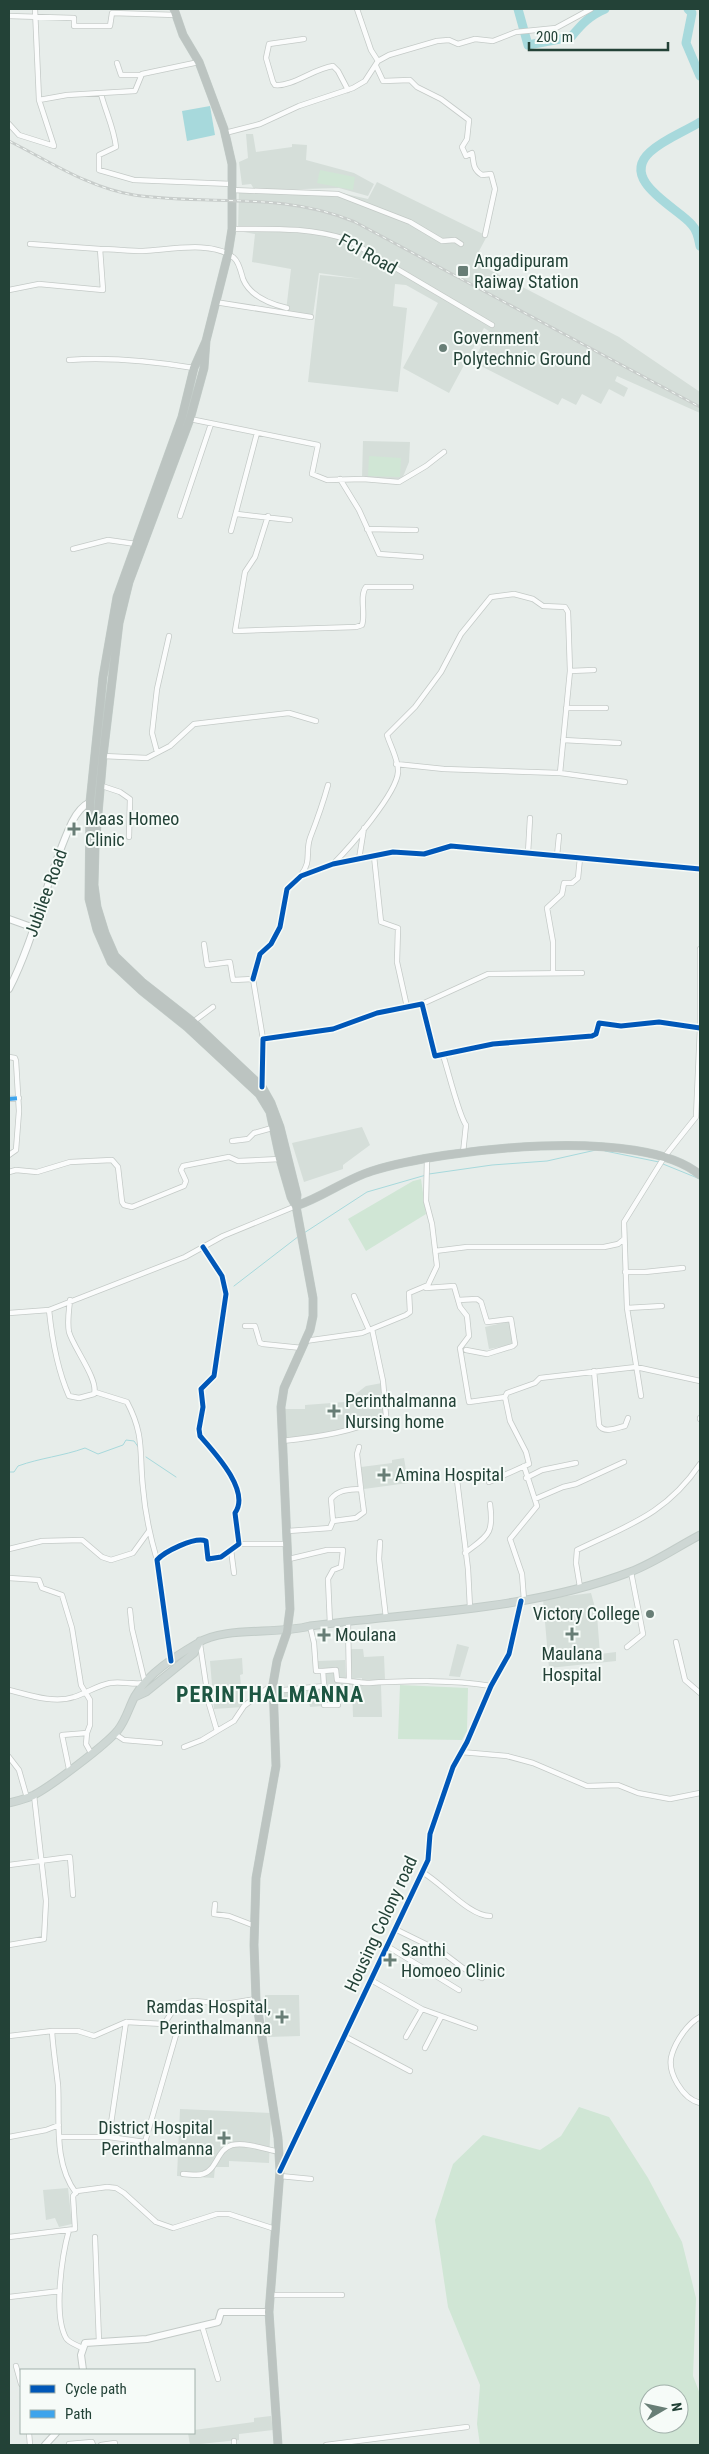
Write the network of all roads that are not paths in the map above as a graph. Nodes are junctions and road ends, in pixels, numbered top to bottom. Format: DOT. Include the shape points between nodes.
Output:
graph roads {
  1 [pos="35,9"];
  2 [pos="358,9"];
  3 [pos="591,9"];
  4 [pos="175,12"];
  5 [pos="35,15"];
  6 [pos="9,16"];
  7 [pos="304,39"];
  8 [pos="199,62"];
  9 [pos="117,63"];
  10 [pos="377,64"];
  11 [pos="140,75"];
  12 [pos="348,90"];
  13 [pos="101,94"];
  14 [pos="39,100"];
  15 [pos="9,124"];
  16 [pos="225,132"];
  17 [pos="232,187"];
  18 [pos="232,229"];
  19 [pos="485,235"];
  20 [pos="30,244"];
  21 [pos="461,244"];
  22 [pos="100,249"];
  23 [pos="228,254"];
  24 [pos="9,290"];
  25 [pos="215,302"];
  26 [pos="287,308"];
  27 [pos="311,317"];
  28 [pos="492,325"];
  29 [pos="206,341"];
  30 [pos="69,360"];
  31 [pos="194,368"];
  32 [pos="190,419"];
  33 [pos="211,424"];
  34 [pos="257,433"];
  35 [pos="444,452"];
  36 [pos="340,480"];
  37 [pos="237,514"];
  38 [pos="180,516"];
  39 [pos="268,516"];
  40 [pos="290,520"];
  41 [pos="367,529"];
  42 [pos="416,530"];
  43 [pos="231,531"];
  44 [pos="136,544"];
  45 [pos="73,549"];
  46 [pos="421,557"];
  47 [pos="411,587"];
  48 [pos="169,636"];
  49 [pos="594,670"];
  50 [pos="570,671"];
  51 [pos="566,708"];
  52 [pos="606,708"];
  53 [pos="316,721"];
  54 [pos="563,740"];
  55 [pos="619,743"];
  56 [pos="157,752"];
  57 [pos="103,756"];
  58 [pos="396,764"];
  59 [pos="560,774"];
  60 [pos="625,782"];
  61 [pos="328,785"];
  62 [pos="102,786"];
  63 [pos="90,802"];
  64 [pos="100,803"];
  65 [pos="530,818"];
  66 [pos="365,826"];
  67 [pos="559,836"];
  68 [pos="128,837"];
  69 [pos="528,853"];
  70 [pos="374,856"];
  71 [pos="557,856"];
  72 [pos="580,858"];
  73 [pos="359,859"];
  74 [pos="333,864"];
  75 [pos="700,869"];
  76 [pos="301,876"];
  77 [pos="9,919"];
  78 [pos="34,928"];
  79 [pos="204,944"];
  80 [pos="700,952"];
  81 [pos="552,972"];
  82 [pos="582,973"];
  83 [pos="253,979"];
  84 [pos="9,989"];
  85 [pos="422,1004"];
  86 [pos="213,1007"];
  87 [pos="407,1007"];
  88 [pos="193,1022"];
  89 [pos="700,1028"];
  90 [pos="263,1039"];
  91 [pos="443,1055"];
  92 [pos="9,1057"];
  93 [pos="262,1087"];
  94 [pos="19,1098"];
  95 [pos="9,1099"];
  96 [pos="272,1112"];
  97 [pos="272,1128"];
  98 [pos="232,1141"];
  99 [pos="463,1153"];
  100 [pos="9,1155"];
  101 [pos="280,1159"];
  102 [pos="426,1159"];
  103 [pos="662,1161"];
  104 [pos="9,1172"];
  105 [pos="700,1175"];
  106 [pos="296,1206"];
  107 [pos="624,1238"];
  108 [pos="203,1247"];
  109 [pos="436,1251"];
  110 [pos="683,1268"];
  111 [pos="625,1272"];
  112 [pos="426,1288"];
  113 [pos="354,1296"];
  114 [pos="70,1300"];
  115 [pos="458,1300"];
  116 [pos="662,1306"];
  117 [pos="627,1308"];
  118 [pos="49,1310"];
  119 [pos="9,1313"];
  120 [pos="245,1326"];
  121 [pos="370,1330"];
  122 [pos="304,1344"];
  123 [pos="466,1350"];
  124 [pos="636,1367"];
  125 [pos="594,1371"];
  126 [pos="700,1381"];
  127 [pos="95,1392"];
  128 [pos="641,1396"];
  129 [pos="505,1397"];
  130 [pos="628,1418"];
  131 [pos="282,1441"];
  132 [pos="359,1446"];
  133 [pos="624,1462"];
  134 [pos="576,1463"];
  135 [pos="700,1464"];
  136 [pos="524,1466"];
  137 [pos="526,1478"];
  138 [pos="458,1480"];
  139 [pos="489,1482"];
  140 [pos="361,1489"];
  141 [pos="534,1498"];
  142 [pos="490,1504"];
  143 [pos="333,1521"];
  144 [pos="149,1531"];
  145 [pos="288,1531"];
  146 [pos="700,1535"];
  147 [pos="380,1542"];
  148 [pos="239,1544"];
  149 [pos="288,1544"];
  150 [pos="9,1548"];
  151 [pos="231,1550"];
  152 [pos="465,1553"];
  153 [pos="289,1559"];
  154 [pos="157,1560"];
  155 [pos="631,1572"];
  156 [pos="234,1573"];
  157 [pos="9,1578"];
  158 [pos="580,1587"];
  159 [pos="522,1600"];
  160 [pos="470,1608"];
  161 [pos="130,1610"];
  162 [pos="386,1618"];
  163 [pos="348,1622"];
  164 [pos="330,1624"];
  165 [pos="310,1626"];
  166 [pos="287,1632"];
  167 [pos="200,1641"];
  168 [pos="676,1642"];
  169 [pos="627,1647"];
  170 [pos="171,1661"];
  171 [pos="323,1671"];
  172 [pos="349,1679"];
  173 [pos="145,1683"];
  174 [pos="324,1686"];
  175 [pos="491,1686"];
  176 [pos="273,1687"];
  177 [pos="9,1690"];
  178 [pos="84,1692"];
  179 [pos="700,1693"];
  180 [pos="135,1697"];
  181 [pos="338,1705"];
  182 [pos="217,1731"];
  183 [pos="87,1733"];
  184 [pos="115,1734"];
  185 [pos="160,1743"];
  186 [pos="184,1747"];
  187 [pos="461,1752"];
  188 [pos="91,1753"];
  189 [pos="9,1757"];
  190 [pos="70,1769"];
  191 [pos="700,1793"];
  192 [pos="30,1797"];
  193 [pos="9,1803"];
  194 [pos="43,1859"];
  195 [pos="9,1865"];
  196 [pos="422,1872"];
  197 [pos="74,1895"];
  198 [pos="215,1904"];
  199 [pos="490,1916"];
  200 [pos="255,1926"];
  201 [pos="395,1929"];
  202 [pos="9,1945"];
  203 [pos="387,1946"];
  204 [pos="482,1978"];
  205 [pos="371,1980"];
  206 [pos="459,1990"];
  207 [pos="256,1999"];
  208 [pos="422,2009"];
  209 [pos="441,2017"];
  210 [pos="700,2017"];
  211 [pos="126,2022"];
  212 [pos="164,2024"];
  213 [pos="475,2028"];
  214 [pos="52,2031"];
  215 [pos="9,2036"];
  216 [pos="344,2036"];
  217 [pos="406,2037"];
  218 [pos="425,2048"];
  219 [pos="410,2071"];
  220 [pos="700,2103"];
  221 [pos="59,2125"];
  222 [pos="9,2137"];
  223 [pos="59,2137"];
  224 [pos="109,2137"];
  225 [pos="279,2152"];
  226 [pos="183,2174"];
  227 [pos="280,2174"];
  228 [pos="311,2179"];
  229 [pos="76,2193"];
  230 [pos="275,2229"];
  231 [pos="69,2230"];
  232 [pos="96,2237"];
  233 [pos="9,2238"];
  234 [pos="60,2291"];
  235 [pos="270,2295"];
  236 [pos="342,2295"];
  237 [pos="9,2298"];
  238 [pos="269,2312"];
  239 [pos="202,2326"];
  240 [pos="99,2342"];
  241 [pos="82,2348"];
  242 [pos="16,2366"];
  243 [pos="83,2369"];
  244 [pos="218,2378"];
  245 [pos="20,2380"];
  246 [pos="467,2427"];
  247 [pos="55,2434"];
  248 [pos="69,2444"];
  249 [pos="44,2445"];
  250 [pos="93,2445"];
  251 [pos="101,2445"];
  252 [pos="115,2445"];
  253 [pos="278,2445"];
  254 [pos="326,2445"];
  1 -- 5 [label="street"];
  2 -- 10 [label="street"];
  3 -- 10 [label="street" via="556,28 516,32 493,41 475,39 458,44 448,40 437,41 389,55"];
  4 -- 5 [label="street" via="112,13 110,26 74,26 74,18"];
  4 -- 8 [label="highway" via="183,35"];
  5 -- 6 [label="street"];
  5 -- 14 [label="street"];
  7 -- 12 [label="street" via="269,44 266,58 275,85 333,66"];
  8 -- 11 [label="street"];
  8 -- 16 [label="highway"];
  9 -- 11 [label="street" via="121,75"];
  10 -- 12 [label="street" via="365,81"];
  10 -- 19 [label="street" via="383,81 410,80 469,120 467,139 462,147 466,156 472,153 471,160 482,176 490,174 496,189"];
  11 -- 13 [label="street" via="135,91"];
  12 -- 16 [label="street" via="299,106 260,124"];
  13 -- 14 [label="street"];
  13 -- 17 [label="street" via="114,128 116,147 99,155 99,170 134,180"];
  14 -- 15 [label="street" via="54,146 19,135"];
  16 -- 17 [label="highway" via="232,164"];
  17 -- 18 [label="highway"];
  17 -- 21 [label="street" via="338,194 410,222 442,240 455,240"];
  18 -- 23 [label="highway"];
  18 -- 28 [label="street, FCI Road" via="296,229 348,240"];
  20 -- 22 [label="street"];
  22 -- 23 [label="street" via="194,248"];
  22 -- 24 [label="street" via="103,290 39,284"];
  23 -- 25 [label="highway"];
  23 -- 26 [label="street" via="236,260 253,292"];
  25 -- 27 [label="street"];
  25 -- 29 [label="highway"];
  29 -- 31 [label="highway"];
  29 -- 32 [label="highway" via="204,368"];
  30 -- 31 [label="street" via="109,358"];
  31 -- 44 [label="highway" via="186,403"];
  32 -- 33 [label="street"];
  32 -- 57 [label="highway" via="129,582 118,632"];
  33 -- 34 [label="street"];
  33 -- 38 [label="street"];
  34 -- 36 [label="street" via="318,446 312,474 327,480"];
  34 -- 37 [label="street"];
  35 -- 36 [label="street" via="399,482"];
  36 -- 41 [label="street"];
  37 -- 39 [label="street"];
  37 -- 43 [label="street"];
  39 -- 40 [label="street"];
  39 -- 47 [label="street" via="255,557 245,572 235,631 356,627 363,623 366,587"];
  41 -- 42 [label="street"];
  41 -- 46 [label="street" via="379,554"];
  44 -- 45 [label="street" via="108,540"];
  44 -- 63 [label="highway" via="117,597 109,638"];
  48 -- 56 [label="street" via="157,689 152,732"];
  49 -- 50 [label="street"];
  50 -- 51 [label="street"];
  50 -- 58 [label="street" via="565,607 543,606 533,599 514,594 491,596 461,634 441,672 415,707 387,735"];
  51 -- 52 [label="street"];
  51 -- 54 [label="street"];
  53 -- 56 [label="street" via="290,713 194,724 170,746"];
  54 -- 55 [label="street"];
  54 -- 59 [label="street"];
  56 -- 57 [label="street" via="147,758"];
  57 -- 62 [label="highway"];
  58 -- 59 [label="street"];
  58 -- 66 [label="street" via="398,772 390,793"];
  59 -- 60 [label="street"];
  61 -- 76 [label="street" via="309,844 308,867"];
  62 -- 64 [label="highway"];
  62 -- 68 [label="street" via="120,792 130,800"];
  63 -- 64 [label="highway" via="96,798"];
  63 -- 78 [label="street, Jubilee Road" via="84,804 73,821"];
  63 -- 96 [label="highway" via="89,899 97,930 112,962 259,1094"];
  64 -- 88 [label="highway" via="94,885 104,933 116,956 128,969"];
  65 -- 69 [label="street"];
  66 -- 73 [label="street"];
  66 -- 74 [label="street"];
  67 -- 71 [label="street"];
  69 -- 70 [label="street" via="451,846 424,854 393,852"];
  69 -- 71 [label="street"];
  70 -- 73 [label="street"];
  70 -- 87 [label="street" via="381,922 398,928 397,962"];
  71 -- 72 [label="street"];
  72 -- 75 [label="street"];
  72 -- 81 [label="street" via="578,878 572,883 564,883 562,894 547,908 554,942"];
  73 -- 74 [label="street"];
  74 -- 76 [label="street"];
  76 -- 83 [label="street" via="287,889 280,927 271,944 260,954"];
  77 -- 78 [label="street"];
  78 -- 84 [label="street, Jubilee Road"];
  79 -- 83 [label="street" via="207,965 230,962 232,980"];
  80 -- 89 [label="street"];
  81 -- 82 [label="street"];
  81 -- 85 [label="street" via="488,974"];
  83 -- 90 [label="street"];
  85 -- 87 [label="street"];
  85 -- 91 [label="street" via="435,1056"];
  86 -- 88 [label="street"];
  87 -- 90 [label="street" via="376,1013 333,1029"];
  88 -- 93 [label="highway"];
  89 -- 91 [label="street" via="659,1022 621,1026 599,1023 596,1034 592,1036 493,1044"];
  89 -- 103 [label="street" via="696,1117"];
  90 -- 93 [label="street"];
  91 -- 99 [label="street" via="460,1118 466,1126"];
  92 -- 94 [label="street" via="16,1061"];
  93 -- 96 [label="highway"];
  94 -- 95 [label="street"];
  94 -- 100 [label="street" via="16,1150"];
  96 -- 97 [label="highway"];
  96 -- 106 [label="highway" via="297,1195"];
  97 -- 98 [label="street" via="254,1132 248,1139"];
  97 -- 101 [label="highway"];
  99 -- 102 [label="highway"];
  99 -- 103 [label="highway" via="593,1144 621,1147"];
  101 -- 104 [label="street" via="238,1161 229,1157 184,1166 181,1170 186,1181 184,1186 132,1207 122,1202 118,1166 112,1160 70,1162 37,1172"];
  101 -- 106 [label="highway"];
  102 -- 106 [label="highway" via="371,1171"];
  102 -- 109 [label="street" via="426,1201"];
  103 -- 105 [label="highway" via="694,1170"];
  103 -- 107 [label="street" via="624,1222"];
  106 -- 108 [label="street"];
  106 -- 122 [label="highway" via="313,1298 313,1316"];
  107 -- 109 [label="street" via="618,1244 604,1247 467,1247"];
  107 -- 111 [label="street"];
  108 -- 114 [label="street"];
  108 -- 148 [label="street" via="222,1276 226,1294 214,1376 201,1389 203,1407 199,1429 200,1436 231,1476 239,1497 235,1513"];
  109 -- 112 [label="street" via="436,1270"];
  110 -- 111 [label="street"];
  111 -- 117 [label="street"];
  112 -- 115 [label="street" via="454,1286"];
  112 -- 121 [label="street" via="409,1293 410,1312"];
  113 -- 121 [label="street"];
  114 -- 118 [label="street"];
  114 -- 127 [label="street" via="70,1333"];
  115 -- 123 [label="street" via="477,1299 488,1322 511,1319 514,1332 513,1346 487,1354"];
  115 -- 129 [label="street" via="468,1323 469,1336 460,1348 469,1402"];
  116 -- 117 [label="street"];
  117 -- 124 [label="street"];
  118 -- 119 [label="street"];
  118 -- 127 [label="street" via="62,1379 69,1396 79,1398"];
  120 -- 122 [label="street" via="255,1326 263,1344"];
  121 -- 122 [label="street"];
  121 -- 131 [label="street" via="383,1381 386,1416 321,1437"];
  122 -- 131 [label="highway" via="284,1388"];
  124 -- 125 [label="street"];
  124 -- 126 [label="street"];
  124 -- 128 [label="street"];
  125 -- 129 [label="street" via="540,1378 507,1393"];
  125 -- 130 [label="street" via="602,1429 625,1426"];
  127 -- 144 [label="street" via="127,1402 134,1415 142,1446 142,1485"];
  129 -- 136 [label="street" via="510,1421 529,1460 529,1464"];
  131 -- 145 [label="highway"];
  132 -- 140 [label="street"];
  133 -- 141 [label="street" via="576,1484"];
  134 -- 137 [label="street" via="542,1470"];
  135 -- 158 [label="street" via="681,1490 656,1511 577,1550"];
  136 -- 137 [label="street"];
  136 -- 139 [label="street"];
  137 -- 141 [label="street"];
  138 -- 152 [label="street"];
  140 -- 143 [label="street" via="340,1490 335,1494 331,1499"];
  140 -- 143 [label="street" via="364,1512 356,1518"];
  141 -- 159 [label="street, Housing Colony road" via="537,1506 510,1539 522,1574"];
  142 -- 152 [label="street" via="490,1532"];
  143 -- 145 [label="street" via="330,1528"];
  144 -- 150 [label="street" via="133,1553 111,1560 102,1557 82,1540 42,1540"];
  144 -- 154 [label="street"];
  145 -- 149 [label="highway"];
  146 -- 155 [label="main road"];
  147 -- 162 [label="street"];
  148 -- 149 [label="street"];
  148 -- 151 [label="street"];
  149 -- 153 [label="highway"];
  151 -- 154 [label="street" via="221,1557 208,1558 206,1541 200,1539 183,1544"];
  151 -- 156 [label="street"];
  152 -- 160 [label="street"];
  153 -- 164 [label="street" via="326,1550 343,1550 343,1564 333,1570 328,1579"];
  153 -- 166 [label="highway"];
  154 -- 170 [label="street"];
  155 -- 158 [label="main road"];
  155 -- 169 [label="street" via="643,1634"];
  157 -- 178 [label="street" via="39,1580 42,1588 62,1596"];
  158 -- 159 [label="main road"];
  159 -- 160 [label="main road"];
  159 -- 175 [label="street, Housing Colony road" via="509,1654"];
  160 -- 162 [label="main road"];
  161 -- 173 [label="street"];
  162 -- 163 [label="main road"];
  163 -- 164 [label="main road"];
  163 -- 172 [label="street"];
  164 -- 165 [label="main road"];
  165 -- 166 [label="main road"];
  165 -- 171 [label="street" via="316,1671"];
  166 -- 167 [label="main road" via="220,1635"];
  166 -- 176 [label="highway" via="277,1661"];
  167 -- 170 [label="main road"];
  167 -- 180 [label="main road" via="194,1653 146,1692"];
  167 -- 182 [label="street" via="209,1704"];
  168 -- 179 [label="street" via="685,1680"];
  170 -- 173 [label="main road"];
  171 -- 172 [label="street" via="336,1670 337,1680"];
  171 -- 174 [label="street"];
  172 -- 175 [label="street" via="365,1683 458,1680"];
  173 -- 178 [label="street" via="122,1681"];
  173 -- 180 [label="main road"];
  174 -- 176 [label="street"];
  174 -- 181 [label="street" via="324,1706"];
  175 -- 187 [label="street, Housing Colony road"];
  176 -- 182 [label="street" via="244,1706 234,1721"];
  176 -- 200 [label="highway" via="276,1766 256,1878"];
  177 -- 178 [label="street" via="57,1700"];
  178 -- 183 [label="street" via="90,1700"];
  180 -- 184 [label="main road"];
  182 -- 186 [label="street"];
  183 -- 188 [label="street" via="86,1744"];
  183 -- 190 [label="street" via="62,1735"];
  184 -- 185 [label="street" via="124,1740"];
  184 -- 188 [label="main road"];
  187 -- 191 [label="street" via="508,1756 587,1786 618,1784 638,1793 670,1799"];
  187 -- 196 [label="street, Housing Colony road" via="430,1834 428,1860"];
  188 -- 190 [label="main road"];
  189 -- 192 [label="street" via="20,1770"];
  190 -- 192 [label="main road"];
  192 -- 193 [label="main road"];
  192 -- 194 [label="street"];
  194 -- 195 [label="street"];
  194 -- 197 [label="street" via="70,1857"];
  194 -- 202 [label="street" via="44,1939"];
  196 -- 199 [label="street" via="470,1909"];
  196 -- 201 [label="street, Housing Colony road"];
  198 -- 200 [label="street" via="214,1914"];
  200 -- 207 [label="highway" via="253,1970"];
  201 -- 203 [label="street, Housing Colony road"];
  201 -- 204 [label="street" via="442,1952"];
  203 -- 205 [label="street, Housing Colony road"];
  203 -- 206 [label="street"];
  205 -- 208 [label="street"];
  205 -- 216 [label="street, Housing Colony road"];
  207 -- 212 [label="street" via="225,2004 178,2002"];
  207 -- 225 [label="highway"];
  208 -- 209 [label="street"];
  208 -- 217 [label="street"];
  209 -- 213 [label="street"];
  209 -- 218 [label="street"];
  210 -- 220 [label="street" via="681,2037 670,2063 683,2092 690,2101"];
  211 -- 212 [label="street"];
  211 -- 214 [label="street" via="94,2036 78,2031"];
  211 -- 224 [label="street"];
  212 -- 224 [label="street" via="178,2028 145,2142"];
  214 -- 215 [label="street"];
  214 -- 221 [label="street"];
  216 -- 219 [label="street"];
  216 -- 227 [label="street, Housing Colony road"];
  221 -- 222 [label="street"];
  221 -- 223 [label="street"];
  223 -- 224 [label="street"];
  223 -- 229 [label="street" via="67,2178"];
  225 -- 226 [label="street" via="230,2145 223,2149 209,2170 202,2174"];
  225 -- 227 [label="highway"];
  227 -- 228 [label="street"];
  227 -- 230 [label="highway"];
  229 -- 230 [label="street" via="116,2188 156,2222 173,2228 217,2214 230,2214"];
  229 -- 231 [label="street" via="73,2196 75,2229"];
  230 -- 235 [label="highway"];
  231 -- 233 [label="street"];
  231 -- 234 [label="street" via="63,2252"];
  232 -- 240 [label="street"];
  234 -- 237 [label="street"];
  234 -- 241 [label="street" via="67,2340"];
  235 -- 236 [label="street"];
  235 -- 238 [label="highway"];
  238 -- 239 [label="street" via="222,2312 218,2322"];
  238 -- 253 [label="highway"];
  239 -- 240 [label="street" via="147,2338"];
  239 -- 244 [label="street"];
  240 -- 241 [label="street" via="85,2343"];
  241 -- 243 [label="street"];
  242 -- 245 [label="street"];
  246 -- 254 [label="street"];
  247 -- 249 [label="street"];
  248 -- 250 [label="street" via="92,2442"];
  251 -- 252 [label="street"];
}
